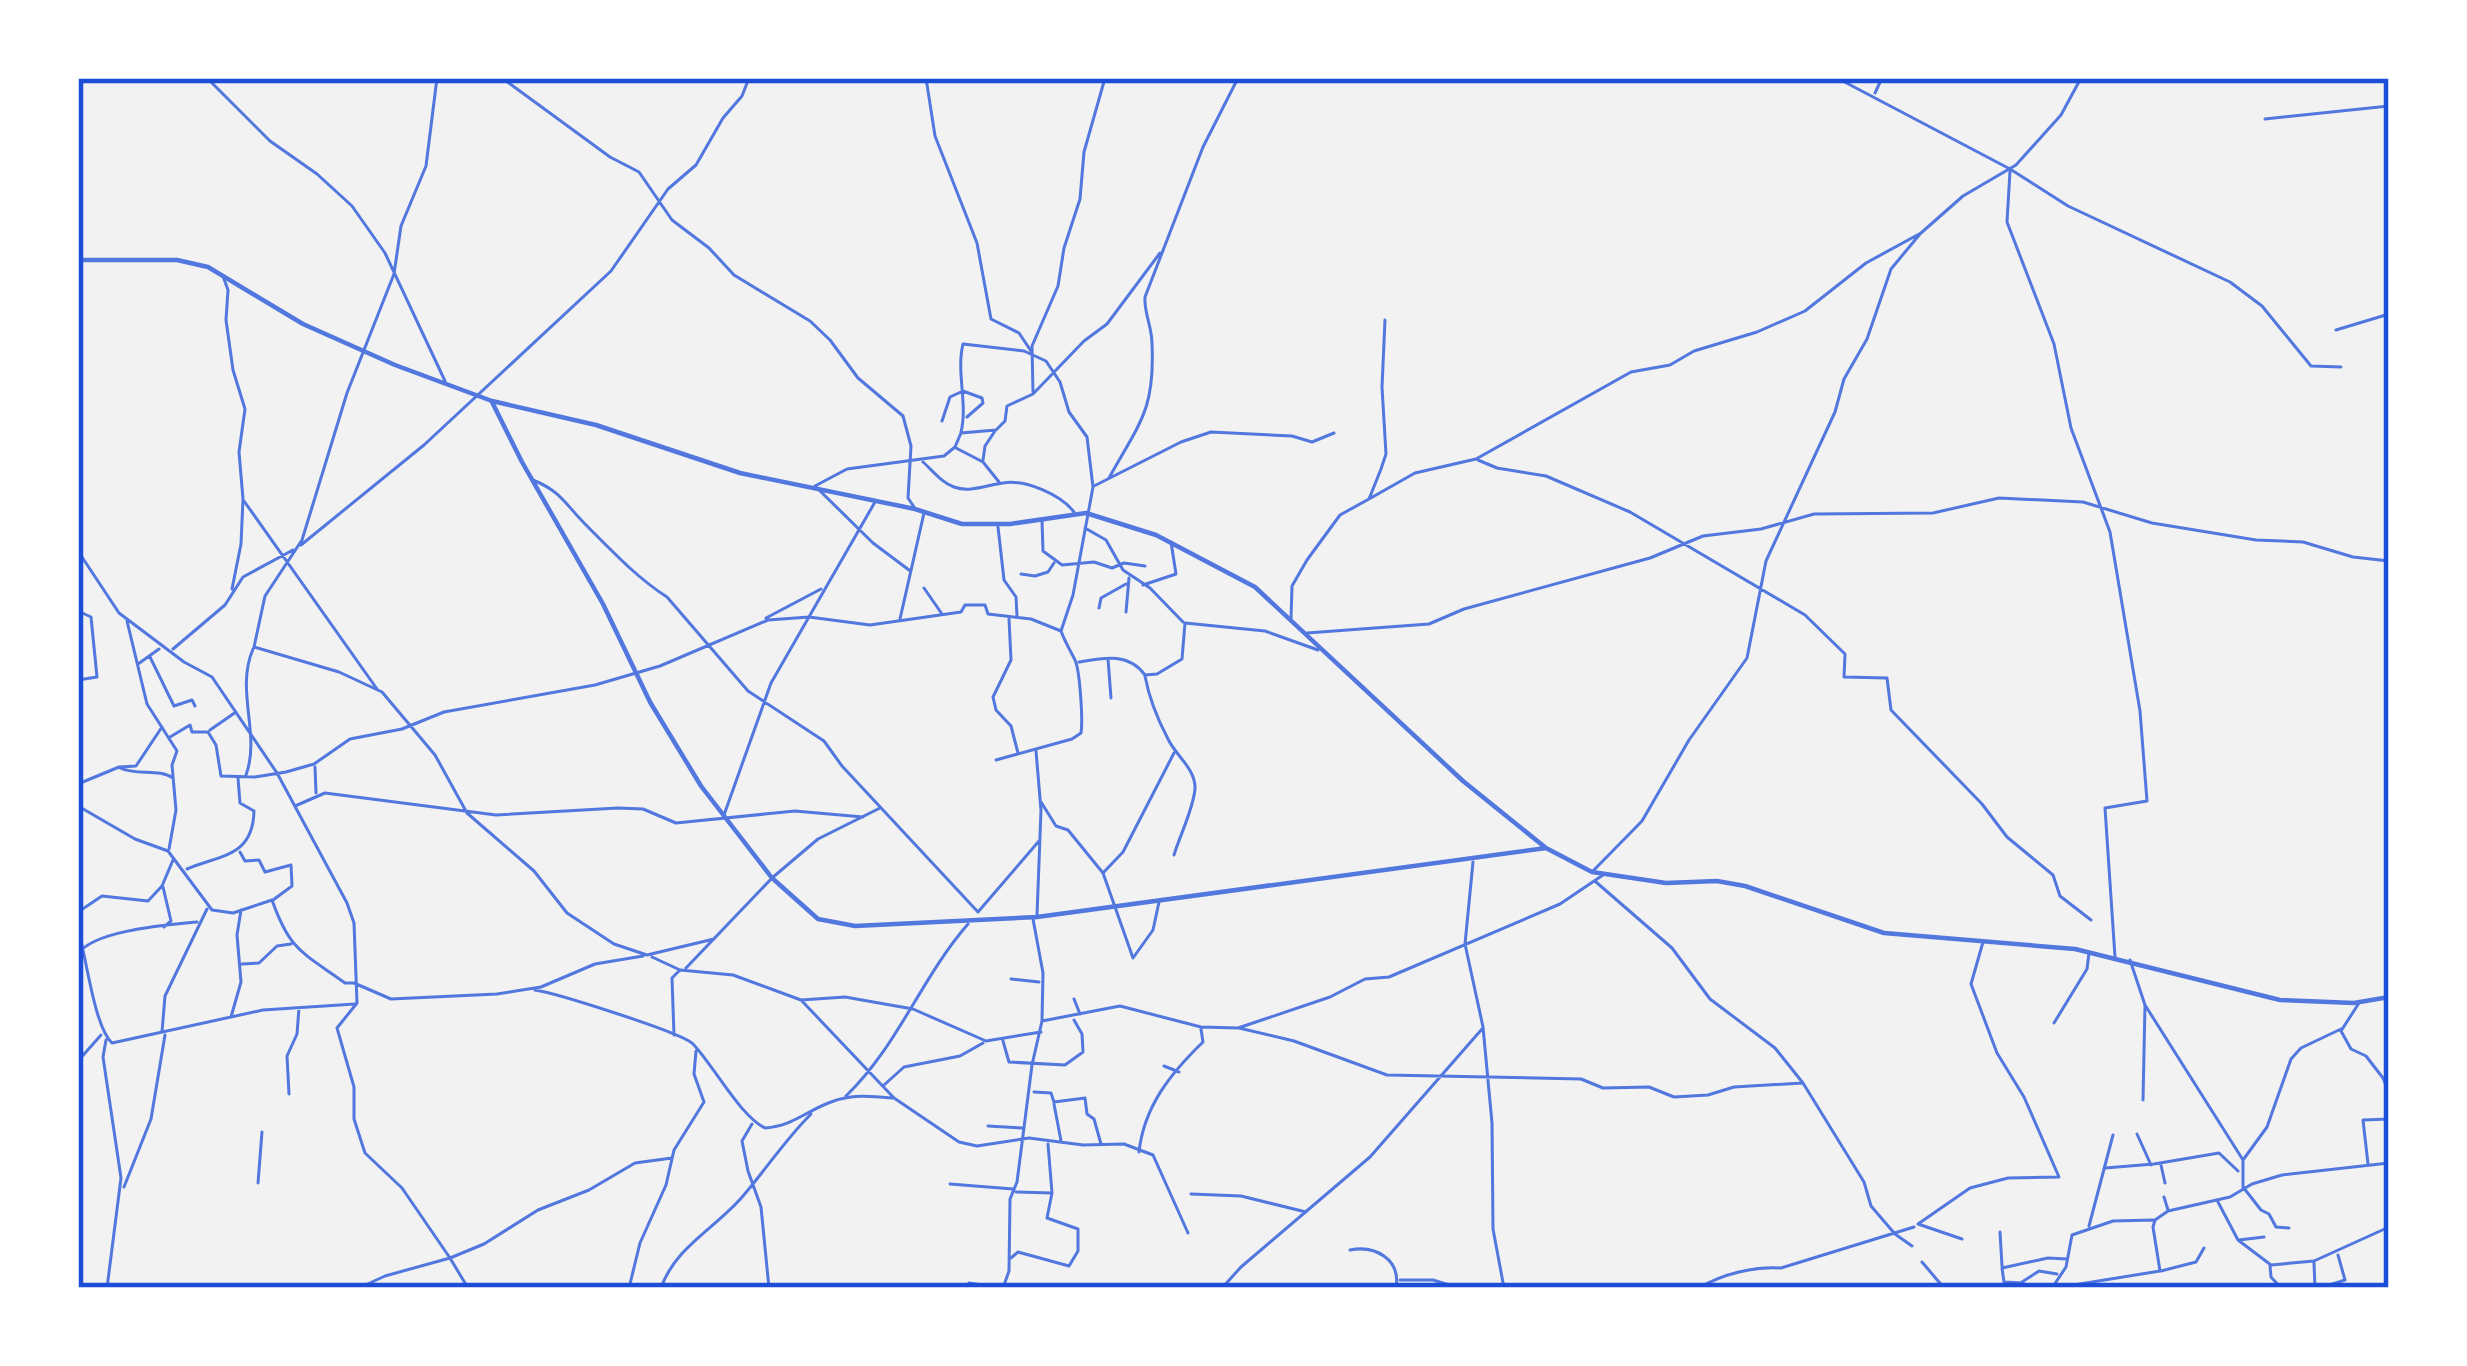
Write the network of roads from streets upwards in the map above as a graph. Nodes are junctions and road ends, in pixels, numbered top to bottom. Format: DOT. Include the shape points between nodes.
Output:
graph roads {
  1 [pos="207,78"];
  2 [pos="436,78"];
  3 [pos="502,78"];
  4 [pos="749,78"];
  5 [pos="926,78"];
  6 [pos="1105,78"];
  7 [pos="1238,78"];
  8 [pos="1837,78"];
  9 [pos="1882,78"];
  10 [pos="2081,78"];
  11 [pos="1874,94"];
  12 [pos="2389,106"];
  13 [pos="2265,119"];
  14 [pos="2010,169"];
  15 [pos="659,204"];
  16 [pos="1921,233"];
  17 [pos="1160,253"];
  18 [pos="78,260"];
  19 [pos="394,274"];
  20 [pos="222,275"];
  21 [pos="2389,314"];
  22 [pos="1385,320"];
  23 [pos="2336,330"];
  24 [pos="364,352"];
  25 [pos="1032,353"];
  26 [pos="2341,367"];
  27 [pos="1054,369"];
  28 [pos="447,385"];
  29 [pos="963,391"];
  30 [pos="1033,394"];
  31 [pos="476,395"];
  32 [pos="492,401"];
  33 [pos="965,418"];
  34 [pos="942,421"];
  35 [pos="996,430"];
  36 [pos="961,433"];
  37 [pos="1334,434"];
  38 [pos="955,447"];
  39 [pos="1476,459"];
  40 [pos="922,461"];
  41 [pos="982,462"];
  42 [pos="912,463"];
  43 [pos="1109,478"];
  44 [pos="532,479"];
  45 [pos="1001,483"];
  46 [pos="815,486"];
  47 [pos="1093,487"];
  48 [pos="243,499"];
  49 [pos="1369,499"];
  50 [pos="876,500"];
  51 [pos="2101,508"];
  52 [pos="916,509"];
  53 [pos="924,513"];
  54 [pos="1075,513"];
  55 [pos="1086,513"];
  56 [pos="1042,519"];
  57 [pos="1784,522"];
  58 [pos="998,524"];
  59 [pos="860,527"];
  60 [pos="1083,527"];
  61 [pos="1171,542"];
  62 [pos="1685,542"];
  63 [pos="295,548"];
  64 [pos="78,551"];
  65 [pos="284,558"];
  66 [pos="1054,561"];
  67 [pos="2389,561"];
  68 [pos="1078,564"];
  69 [pos="1120,566"];
  70 [pos="1145,566"];
  71 [pos="909,570"];
  72 [pos="1022,574"];
  73 [pos="1130,577"];
  74 [pos="1126,584"];
  75 [pos="1141,585"];
  76 [pos="823,588"];
  77 [pos="925,588"];
  78 [pos="1760,590"];
  79 [pos="232,591"];
  80 [pos="1099,608"];
  81 [pos="78,611"];
  82 [pos="1126,612"];
  83 [pos="944,616"];
  84 [pos="809,617"];
  85 [pos="1009,617"];
  86 [pos="1017,617"];
  87 [pos="127,619"];
  88 [pos="900,621"];
  89 [pos="1291,622"];
  90 [pos="1185,623"];
  91 [pos="754,624"];
  92 [pos="1061,631"];
  93 [pos="1305,634"];
  94 [pos="711,644"];
  95 [pos="162,646"];
  96 [pos="254,647"];
  97 [pos="172,650"];
  98 [pos="1324,650"];
  99 [pos="150,657"];
  100 [pos="1108,657"];
  101 [pos="1077,663"];
  102 [pos="136,664"];
  103 [pos="636,673"];
  104 [pos="1145,675"];
  105 [pos="78,680"];
  106 [pos="378,690"];
  107 [pos="1111,698"];
  108 [pos="765,700"];
  109 [pos="195,706"];
  110 [pos="237,711"];
  111 [pos="163,726"];
  112 [pos="411,726"];
  113 [pos="208,732"];
  114 [pos="170,737"];
  115 [pos="251,737"];
  116 [pos="1036,749"];
  117 [pos="1175,751"];
  118 [pos="1018,753"];
  119 [pos="996,760"];
  120 [pos="314,764"];
  121 [pos="118,767"];
  122 [pos="277,773"];
  123 [pos="238,776"];
  124 [pos="245,776"];
  125 [pos="173,778"];
  126 [pos="78,784"];
  127 [pos="316,795"];
  128 [pos="1041,802"];
  129 [pos="78,806"];
  130 [pos="293,806"];
  131 [pos="880,808"];
  132 [pos="466,813"];
  133 [pos="862,817"];
  134 [pos="724,818"];
  135 [pos="1040,841"];
  136 [pos="1546,848"];
  137 [pos="168,850"];
  138 [pos="239,850"];
  139 [pos="1174,855"];
  140 [pos="174,857"];
  141 [pos="1474,858"];
  142 [pos="183,871"];
  143 [pos="1592,872"];
  144 [pos="1103,873"];
  145 [pos="1603,875"];
  146 [pos="772,878"];
  147 [pos="1595,880"];
  148 [pos="162,886"];
  149 [pos="272,900"];
  150 [pos="1159,900"];
  151 [pos="1112,907"];
  152 [pos="208,908"];
  153 [pos="241,910"];
  154 [pos="78,912"];
  155 [pos="978,912"];
  156 [pos="1035,917"];
  157 [pos="971,920"];
  158 [pos="2091,920"];
  159 [pos="199,922"];
  160 [pos="163,928"];
  161 [pos="78,930"];
  162 [pos="714,939"];
  163 [pos="1984,939"];
  164 [pos="291,944"];
  165 [pos="1465,944"];
  166 [pos="83,946"];
  167 [pos="2089,952"];
  168 [pos="78,954"];
  169 [pos="647,955"];
  170 [pos="2115,956"];
  171 [pos="2130,960"];
  172 [pos="241,964"];
  173 [pos="683,970"];
  174 [pos="1011,979"];
  175 [pos="1042,982"];
  176 [pos="354,983"];
  177 [pos="529,989"];
  178 [pos="2389,997"];
  179 [pos="1074,999"];
  180 [pos="801,1000"];
  181 [pos="2360,1002"];
  182 [pos="357,1003"];
  183 [pos="2144,1005"];
  184 [pos="299,1008"];
  185 [pos="913,1009"];
  186 [pos="1080,1016"];
  187 [pos="1072,1018"];
  188 [pos="230,1019"];
  189 [pos="1042,1021"];
  190 [pos="2054,1023"];
  191 [pos="1201,1027"];
  192 [pos="1483,1027"];
  193 [pos="1238,1028"];
  194 [pos="2341,1028"];
  195 [pos="164,1031"];
  196 [pos="1041,1032"];
  197 [pos="674,1035"];
  198 [pos="105,1036"];
  199 [pos="1003,1039"];
  200 [pos="986,1041"];
  201 [pos="697,1049"];
  202 [pos="78,1060"];
  203 [pos="1032,1065"];
  204 [pos="1164,1066"];
  205 [pos="2389,1069"];
  206 [pos="1179,1072"];
  207 [pos="869,1074"];
  208 [pos="1488,1075"];
  209 [pos="1440,1077"];
  210 [pos="2383,1078"];
  211 [pos="1803,1083"];
  212 [pos="883,1086"];
  213 [pos="1030,1092"];
  214 [pos="2389,1093"];
  215 [pos="289,1094"];
  216 [pos="844,1098"];
  217 [pos="894,1098"];
  218 [pos="2143,1100"];
  219 [pos="1054,1102"];
  220 [pos="816,1110"];
  221 [pos="2389,1119"];
  222 [pos="753,1123"];
  223 [pos="988,1126"];
  224 [pos="1023,1128"];
  225 [pos="262,1132"];
  226 [pos="2137,1134"];
  227 [pos="2113,1136"];
  228 [pos="1022,1139"];
  229 [pos="1047,1142"];
  230 [pos="1062,1144"];
  231 [pos="1102,1145"];
  232 [pos="1139,1152"];
  233 [pos="672,1158"];
  234 [pos="2242,1160"];
  235 [pos="2389,1163"];
  236 [pos="2161,1164"];
  237 [pos="2151,1165"];
  238 [pos="2368,1167"];
  239 [pos="2105,1168"];
  240 [pos="2241,1174"];
  241 [pos="258,1183"];
  242 [pos="753,1184"];
  243 [pos="950,1184"];
  244 [pos="2164,1184"];
  245 [pos="2247,1188"];
  246 [pos="1014,1190"];
  247 [pos="1052,1193"];
  248 [pos="121,1194"];
  249 [pos="1191,1194"];
  250 [pos="2164,1197"];
  251 [pos="2217,1201"];
  252 [pos="2168,1211"];
  253 [pos="1306,1212"];
  254 [pos="2155,1220"];
  255 [pos="1918,1226"];
  256 [pos="2089,1227"];
  257 [pos="2389,1227"];
  258 [pos="2289,1228"];
  259 [pos="1188,1232"];
  260 [pos="2000,1232"];
  261 [pos="1895,1234"];
  262 [pos="2264,1237"];
  263 [pos="1962,1239"];
  264 [pos="2238,1240"];
  265 [pos="1912,1246"];
  266 [pos="2204,1248"];
  267 [pos="1350,1250"];
  268 [pos="2337,1253"];
  269 [pos="450,1258"];
  270 [pos="1010,1258"];
  271 [pos="2069,1259"];
  272 [pos="2314,1261"];
  273 [pos="1922,1262"];
  274 [pos="2270,1264"];
  275 [pos="2002,1268"];
  276 [pos="2160,1271"];
  277 [pos="2061,1274"];
  278 [pos="1398,1280"];
  279 [pos="2020,1282"];
  280 [pos="968,1283"];
  281 [pos="107,1288"];
  282 [pos="358,1288"];
  283 [pos="468,1288"];
  284 [pos="629,1288"];
  285 [pos="662,1288"];
  286 [pos="769,1288"];
  287 [pos="1003,1288"];
  288 [pos="1222,1288"];
  289 [pos="1396,1288"];
  290 [pos="1459,1288"];
  291 [pos="1504,1288"];
  292 [pos="1699,1288"];
  293 [pos="1944,1288"];
  294 [pos="2028,1288"];
  295 [pos="2053,1288"];
  296 [pos="2281,1288"];
  297 [pos="2318,1288"];
  1 -- 19 [label="street" via="352,206"];
  2 -- 19 [label="street" via="427,166 401,226"];
  3 -- 15 [label="street" via="639,172"];
  4 -- 15 [label="street" via="696,165"];
  5 -- 25 [label="street" via="934,136 977,243 991,319 1019,333"];
  6 -- 25 [label="street" via="1058,286"];
  7 -- 17 [label="street"];
  8 -- 11 [label="street"];
  9 -- 11 [label="street"];
  10 -- 14 [label="street" via="2061,115"];
  11 -- 14 [label="street"];
  12 -- 13 [label="street"];
  14 -- 16 [label="street"];
  14 -- 26 [label="street" via="2068,206 2230,282 2262,306 2312,367"];
  14 -- 51 [label="street" via="2006,222 2054,344 2071,428"];
  15 -- 31 [label="street" via="611,271"];
  15 -- 42 [label="street" via="734,274 830,340 858,379 903,416"];
  16 -- 39 [label="street" via="1805,311 1670,365 1631,372"];
  16 -- 57 [label="street" via="1891,269"];
  17 -- 27 [label="street" via="1107,324"];
  17 -- 43 [label="street" via="1144,312 1153,346 1151,400"];
  18 -- 20 [label="street" via="177,260"];
  19 -- 24 [label="street"];
  19 -- 28 [label="street"];
  20 -- 24 [label="street"];
  20 -- 48 [label="street" via="245,409"];
  21 -- 23 [label="street"];
  22 -- 49 [label="street" via="1386,454"];
  24 -- 28 [label="street"];
  24 -- 63 [label="street"];
  25 -- 27 [label="street"];
  25 -- 29 [label="street" via="963,344"];
  25 -- 30 [label="street"];
  27 -- 30 [label="street"];
  27 -- 47 [label="street" via="1087,437"];
  28 -- 31 [label="street"];
  29 -- 33 [label="street"];
  29 -- 33 [label="street" via="983,403"];
  29 -- 34 [label="street" via="950,398"];
  30 -- 35 [label="street" via="1006,406"];
  31 -- 32 [label="street"];
  31 -- 63 [label="street"];
  32 -- 44 [label="street"];
  32 -- 46 [label="street" via="596,425 733,472"];
  33 -- 36 [label="street"];
  35 -- 36 [label="street"];
  35 -- 41 [label="street"];
  36 -- 38 [label="street"];
  37 -- 43 [label="street" via="1312,442 1211,432"];
  38 -- 40 [label="street"];
  38 -- 41 [label="street"];
  39 -- 49 [label="street" via="1414,473"];
  39 -- 62 [label="street" via="1546,476"];
  40 -- 42 [label="street"];
  40 -- 45 [label="street" via="951,487"];
  41 -- 45 [label="street"];
  42 -- 46 [label="street" via="847,470"];
  42 -- 52 [label="street" via="908,499"];
  43 -- 47 [label="street"];
  44 -- 94 [label="street" via="569,502"];
  44 -- 103 [label="street"];
  45 -- 54 [label="street" via="1059,496"];
  46 -- 50 [label="street"];
  46 -- 59 [label="street"];
  47 -- 55 [label="street"];
  48 -- 65 [label="street"];
  48 -- 79 [label="street"];
  49 -- 89 [label="street" via="1340,515 1306,560 1292,586"];
  50 -- 52 [label="street"];
  50 -- 59 [label="street"];
  51 -- 57 [label="street" via="1999,498 1933,513 1814,514"];
  51 -- 67 [label="street"];
  51 -- 170 [label="street" via="2139,708 2147,801 2105,808"];
  52 -- 53 [label="street"];
  53 -- 58 [label="street"];
  53 -- 71 [label="street"];
  54 -- 55 [label="street"];
  54 -- 56 [label="street"];
  55 -- 60 [label="street"];
  55 -- 61 [label="street"];
  56 -- 58 [label="street"];
  56 -- 66 [label="street" via="1040,545"];
  57 -- 62 [label="street"];
  57 -- 78 [label="street"];
  58 -- 86 [label="street"];
  59 -- 71 [label="street"];
  59 -- 76 [label="street"];
  60 -- 68 [label="street"];
  60 -- 69 [label="street" via="1106,540"];
  61 -- 75 [label="street" via="1176,574"];
  61 -- 89 [label="street" via="1255,587"];
  62 -- 78 [label="street"];
  62 -- 93 [label="street" via="1429,624"];
  63 -- 65 [label="street"];
  64 -- 87 [label="street"];
  65 -- 79 [label="street"];
  65 -- 96 [label="street"];
  65 -- 106 [label="street"];
  66 -- 68 [label="street"];
  66 -- 72 [label="street" via="1048,572"];
  68 -- 69 [label="street"];
  68 -- 92 [label="street"];
  69 -- 70 [label="street"];
  69 -- 73 [label="street"];
  71 -- 88 [label="street"];
  73 -- 74 [label="street"];
  73 -- 75 [label="street"];
  74 -- 80 [label="street" via="1101,598"];
  74 -- 82 [label="street"];
  75 -- 90 [label="street"];
  76 -- 84 [label="street"];
  76 -- 91 [label="street"];
  77 -- 83 [label="street"];
  78 -- 143 [label="street" via="1747,658 1642,820"];
  78 -- 158 [label="street" via="1832,639 1844,654 1844,677 1887,678 1891,710"];
  79 -- 97 [label="street"];
  81 -- 105 [label="street" via="91,616 97,677"];
  83 -- 85 [label="street" via="986,605 988,614"];
  83 -- 88 [label="street"];
  84 -- 88 [label="street"];
  84 -- 91 [label="street"];
  84 -- 108 [label="street"];
  85 -- 86 [label="street"];
  85 -- 118 [label="street" via="1011,660 993,697"];
  86 -- 92 [label="street"];
  87 -- 95 [label="street"];
  87 -- 102 [label="street"];
  89 -- 93 [label="street"];
  90 -- 98 [label="street" via="1264,631"];
  90 -- 104 [label="street" via="1179,664"];
  91 -- 94 [label="street"];
  92 -- 101 [label="street"];
  93 -- 98 [label="street"];
  94 -- 103 [label="street"];
  94 -- 108 [label="street"];
  95 -- 97 [label="street"];
  95 -- 99 [label="street"];
  96 -- 106 [label="street"];
  96 -- 115 [label="street" via="245,696"];
  97 -- 110 [label="street" via="212,677"];
  98 -- 136 [label="street"];
  99 -- 102 [label="street"];
  99 -- 109 [label="street" via="174,706"];
  100 -- 101 [label="street"];
  100 -- 104 [label="street"];
  100 -- 107 [label="street"];
  101 -- 116 [label="street" via="1081,733"];
  102 -- 111 [label="street"];
  103 -- 112 [label="street" via="444,712"];
  103 -- 134 [label="street"];
  104 -- 117 [label="street"];
  106 -- 112 [label="street"];
  108 -- 131 [label="street" via="824,741"];
  108 -- 134 [label="street"];
  110 -- 113 [label="street"];
  110 -- 115 [label="street"];
  111 -- 114 [label="street"];
  111 -- 121 [label="street" via="140,762"];
  112 -- 120 [label="street" via="350,739"];
  112 -- 132 [label="street"];
  113 -- 114 [label="street" via="192,732 190,724"];
  113 -- 123 [label="street" via="220,776"];
  114 -- 125 [label="street"];
  115 -- 122 [label="street"];
  115 -- 124 [label="street"];
  116 -- 118 [label="street"];
  116 -- 128 [label="street"];
  117 -- 139 [label="street" via="1196,786"];
  117 -- 144 [label="street" via="1123,852"];
  118 -- 119 [label="street"];
  120 -- 122 [label="street"];
  120 -- 127 [label="street"];
  121 -- 125 [label="street"];
  121 -- 126 [label="street"];
  122 -- 124 [label="street"];
  122 -- 130 [label="street"];
  123 -- 124 [label="street"];
  123 -- 138 [label="street" via="240,803 254,811"];
  125 -- 137 [label="street"];
  127 -- 130 [label="street"];
  127 -- 132 [label="street"];
  128 -- 135 [label="street"];
  128 -- 144 [label="street"];
  129 -- 137 [label="street"];
  130 -- 176 [label="street" via="347,903"];
  131 -- 133 [label="street"];
  131 -- 155 [label="street"];
  132 -- 134 [label="street" via="618,808 676,823"];
  132 -- 169 [label="street" via="534,871 567,913"];
  133 -- 134 [label="street" via="795,811"];
  133 -- 146 [label="street" via="818,839"];
  134 -- 146 [label="street"];
  135 -- 155 [label="street"];
  135 -- 156 [label="street"];
  136 -- 141 [label="street"];
  136 -- 143 [label="street"];
  137 -- 140 [label="street"];
  138 -- 142 [label="street"];
  138 -- 149 [label="street" via="265,872 291,866 292,886"];
  140 -- 142 [label="street"];
  140 -- 148 [label="street"];
  141 -- 150 [label="street"];
  141 -- 165 [label="street"];
  142 -- 152 [label="street"];
  143 -- 145 [label="street"];
  144 -- 151 [label="street"];
  145 -- 147 [label="street"];
  145 -- 163 [label="street" via="1718,881 1884,933"];
  146 -- 157 [label="street" via="798,906 835,924"];
  146 -- 162 [label="street"];
  147 -- 165 [label="street" via="1561,904"];
  147 -- 211 [label="street"];
  148 -- 154 [label="street" via="148,901 102,896"];
  148 -- 160 [label="street" via="171,921"];
  149 -- 153 [label="street"];
  149 -- 164 [label="street"];
  150 -- 151 [label="street"];
  150 -- 151 [label="street" via="1153,930 1133,958"];
  151 -- 156 [label="street"];
  152 -- 153 [label="street"];
  152 -- 159 [label="street"];
  153 -- 172 [label="street"];
  155 -- 157 [label="street"];
  156 -- 157 [label="street"];
  156 -- 175 [label="street"];
  157 -- 185 [label="street"];
  159 -- 160 [label="street"];
  159 -- 195 [label="street" via="165,996"];
  160 -- 166 [label="street"];
  161 -- 166 [label="street"];
  162 -- 169 [label="street"];
  162 -- 173 [label="street"];
  163 -- 167 [label="street"];
  163 -- 255 [label="street" via="1971,984 2059,1178 1970,1188"];
  164 -- 172 [label="street"];
  164 -- 176 [label="street"];
  165 -- 192 [label="street"];
  165 -- 193 [label="street"];
  166 -- 168 [label="street"];
  166 -- 198 [label="street"];
  167 -- 170 [label="street"];
  167 -- 190 [label="street"];
  169 -- 173 [label="street"];
  169 -- 177 [label="street"];
  170 -- 171 [label="street"];
  171 -- 181 [label="street" via="2280,1000"];
  171 -- 183 [label="street"];
  172 -- 188 [label="street"];
  173 -- 180 [label="street" via="733,975"];
  173 -- 197 [label="street" via="672,978"];
  174 -- 175 [label="street"];
  175 -- 189 [label="street"];
  176 -- 177 [label="street" via="392,999"];
  176 -- 182 [label="street"];
  177 -- 197 [label="street"];
  178 -- 181 [label="street"];
  179 -- 186 [label="street"];
  180 -- 185 [label="street" via="845,997"];
  180 -- 207 [label="street"];
  181 -- 194 [label="street"];
  182 -- 184 [label="street"];
  182 -- 269 [label="street" via="337,1028 365,1153 402,1188"];
  183 -- 218 [label="street"];
  183 -- 234 [label="street"];
  184 -- 188 [label="street"];
  184 -- 215 [label="street" via="287,1056"];
  185 -- 200 [label="street"];
  185 -- 207 [label="street"];
  186 -- 187 [label="street"];
  186 -- 191 [label="street" via="1120,1006"];
  187 -- 189 [label="street"];
  187 -- 203 [label="street" via="1083,1052 1065,1065"];
  188 -- 195 [label="street"];
  189 -- 196 [label="street"];
  191 -- 193 [label="street"];
  191 -- 206 [label="street" via="1203,1042"];
  192 -- 208 [label="street"];
  192 -- 209 [label="street"];
  193 -- 209 [label="street" via="1388,1075"];
  194 -- 210 [label="street"];
  194 -- 234 [label="street" via="2291,1059 2263,1136"];
  195 -- 198 [label="street" via="118,1043"];
  195 -- 248 [label="street" via="151,1119"];
  196 -- 199 [label="street"];
  196 -- 203 [label="street"];
  197 -- 201 [label="street"];
  198 -- 202 [label="street"];
  198 -- 248 [label="street"];
  199 -- 200 [label="street"];
  199 -- 203 [label="street" via="1009,1061"];
  200 -- 212 [label="street" via="961,1056 904,1067"];
  201 -- 222 [label="street"];
  201 -- 233 [label="street" via="694,1074 704,1102"];
  203 -- 213 [label="street"];
  204 -- 206 [label="street"];
  205 -- 210 [label="street"];
  206 -- 232 [label="street" via="1152,1104"];
  207 -- 212 [label="street"];
  207 -- 216 [label="street"];
  208 -- 209 [label="street"];
  208 -- 211 [label="street" via="1581,1079 1674,1097"];
  208 -- 291 [label="street" via="1493,1229"];
  209 -- 253 [label="street" via="1370,1157"];
  210 -- 214 [label="street"];
  211 -- 261 [label="street"];
  212 -- 217 [label="street"];
  213 -- 219 [label="street" via="1051,1093"];
  213 -- 224 [label="street"];
  216 -- 217 [label="street"];
  216 -- 220 [label="street"];
  217 -- 228 [label="street" via="958,1142"];
  219 -- 230 [label="street"];
  219 -- 231 [label="street" via="1085,1098"];
  220 -- 222 [label="street" via="775,1127"];
  220 -- 242 [label="street"];
  221 -- 238 [label="street" via="2362,1120"];
  222 -- 242 [label="street" via="742,1141"];
  223 -- 224 [label="street"];
  224 -- 228 [label="street"];
  225 -- 241 [label="street"];
  226 -- 237 [label="street"];
  227 -- 239 [label="street"];
  228 -- 229 [label="street"];
  228 -- 246 [label="street"];
  229 -- 230 [label="street"];
  229 -- 247 [label="street"];
  230 -- 231 [label="street"];
  231 -- 232 [label="street"];
  232 -- 259 [label="street" via="1153,1155"];
  233 -- 269 [label="street" via="635,1163"];
  233 -- 284 [label="street"];
  234 -- 240 [label="street"];
  235 -- 238 [label="street"];
  236 -- 237 [label="street"];
  236 -- 240 [label="street" via="2219,1153"];
  236 -- 244 [label="street"];
  237 -- 239 [label="street"];
  238 -- 245 [label="street" via="2282,1175"];
  239 -- 256 [label="street"];
  240 -- 245 [label="street"];
  242 -- 285 [label="street" via="675,1257"];
  242 -- 286 [label="street"];
  243 -- 246 [label="street"];
  245 -- 251 [label="street"];
  245 -- 258 [label="street" via="2276,1227"];
  246 -- 247 [label="street"];
  246 -- 270 [label="street"];
  247 -- 270 [label="street" via="1047,1218 1078,1229 1074,1262 1018,1252"];
  248 -- 281 [label="street"];
  249 -- 253 [label="street"];
  250 -- 252 [label="street"];
  251 -- 252 [label="street"];
  251 -- 264 [label="street"];
  252 -- 254 [label="street"];
  253 -- 288 [label="street"];
  254 -- 256 [label="street"];
  254 -- 276 [label="street"];
  255 -- 261 [label="street"];
  255 -- 263 [label="street"];
  256 -- 271 [label="street" via="2072,1235"];
  257 -- 268 [label="street"];
  260 -- 275 [label="street"];
  261 -- 265 [label="street"];
  261 -- 292 [label="street"];
  262 -- 264 [label="street"];
  264 -- 274 [label="street"];
  266 -- 276 [label="street" via="2196,1262"];
  267 -- 278 [label="street" via="1374,1249"];
  268 -- 272 [label="street"];
  268 -- 297 [label="street" via="2345,1280"];
  269 -- 282 [label="street"];
  269 -- 283 [label="street"];
  270 -- 287 [label="street"];
  271 -- 275 [label="street"];
  271 -- 277 [label="street"];
  272 -- 274 [label="street"];
  272 -- 297 [label="street"];
  273 -- 293 [label="street"];
  274 -- 296 [label="street"];
  275 -- 279 [label="street" via="2005,1282"];
  276 -- 295 [label="street"];
  277 -- 279 [label="street" via="2039,1271"];
  277 -- 295 [label="street"];
  278 -- 289 [label="street"];
  278 -- 290 [label="street"];
  279 -- 294 [label="street"];
  280 -- 287 [label="street"];
}
